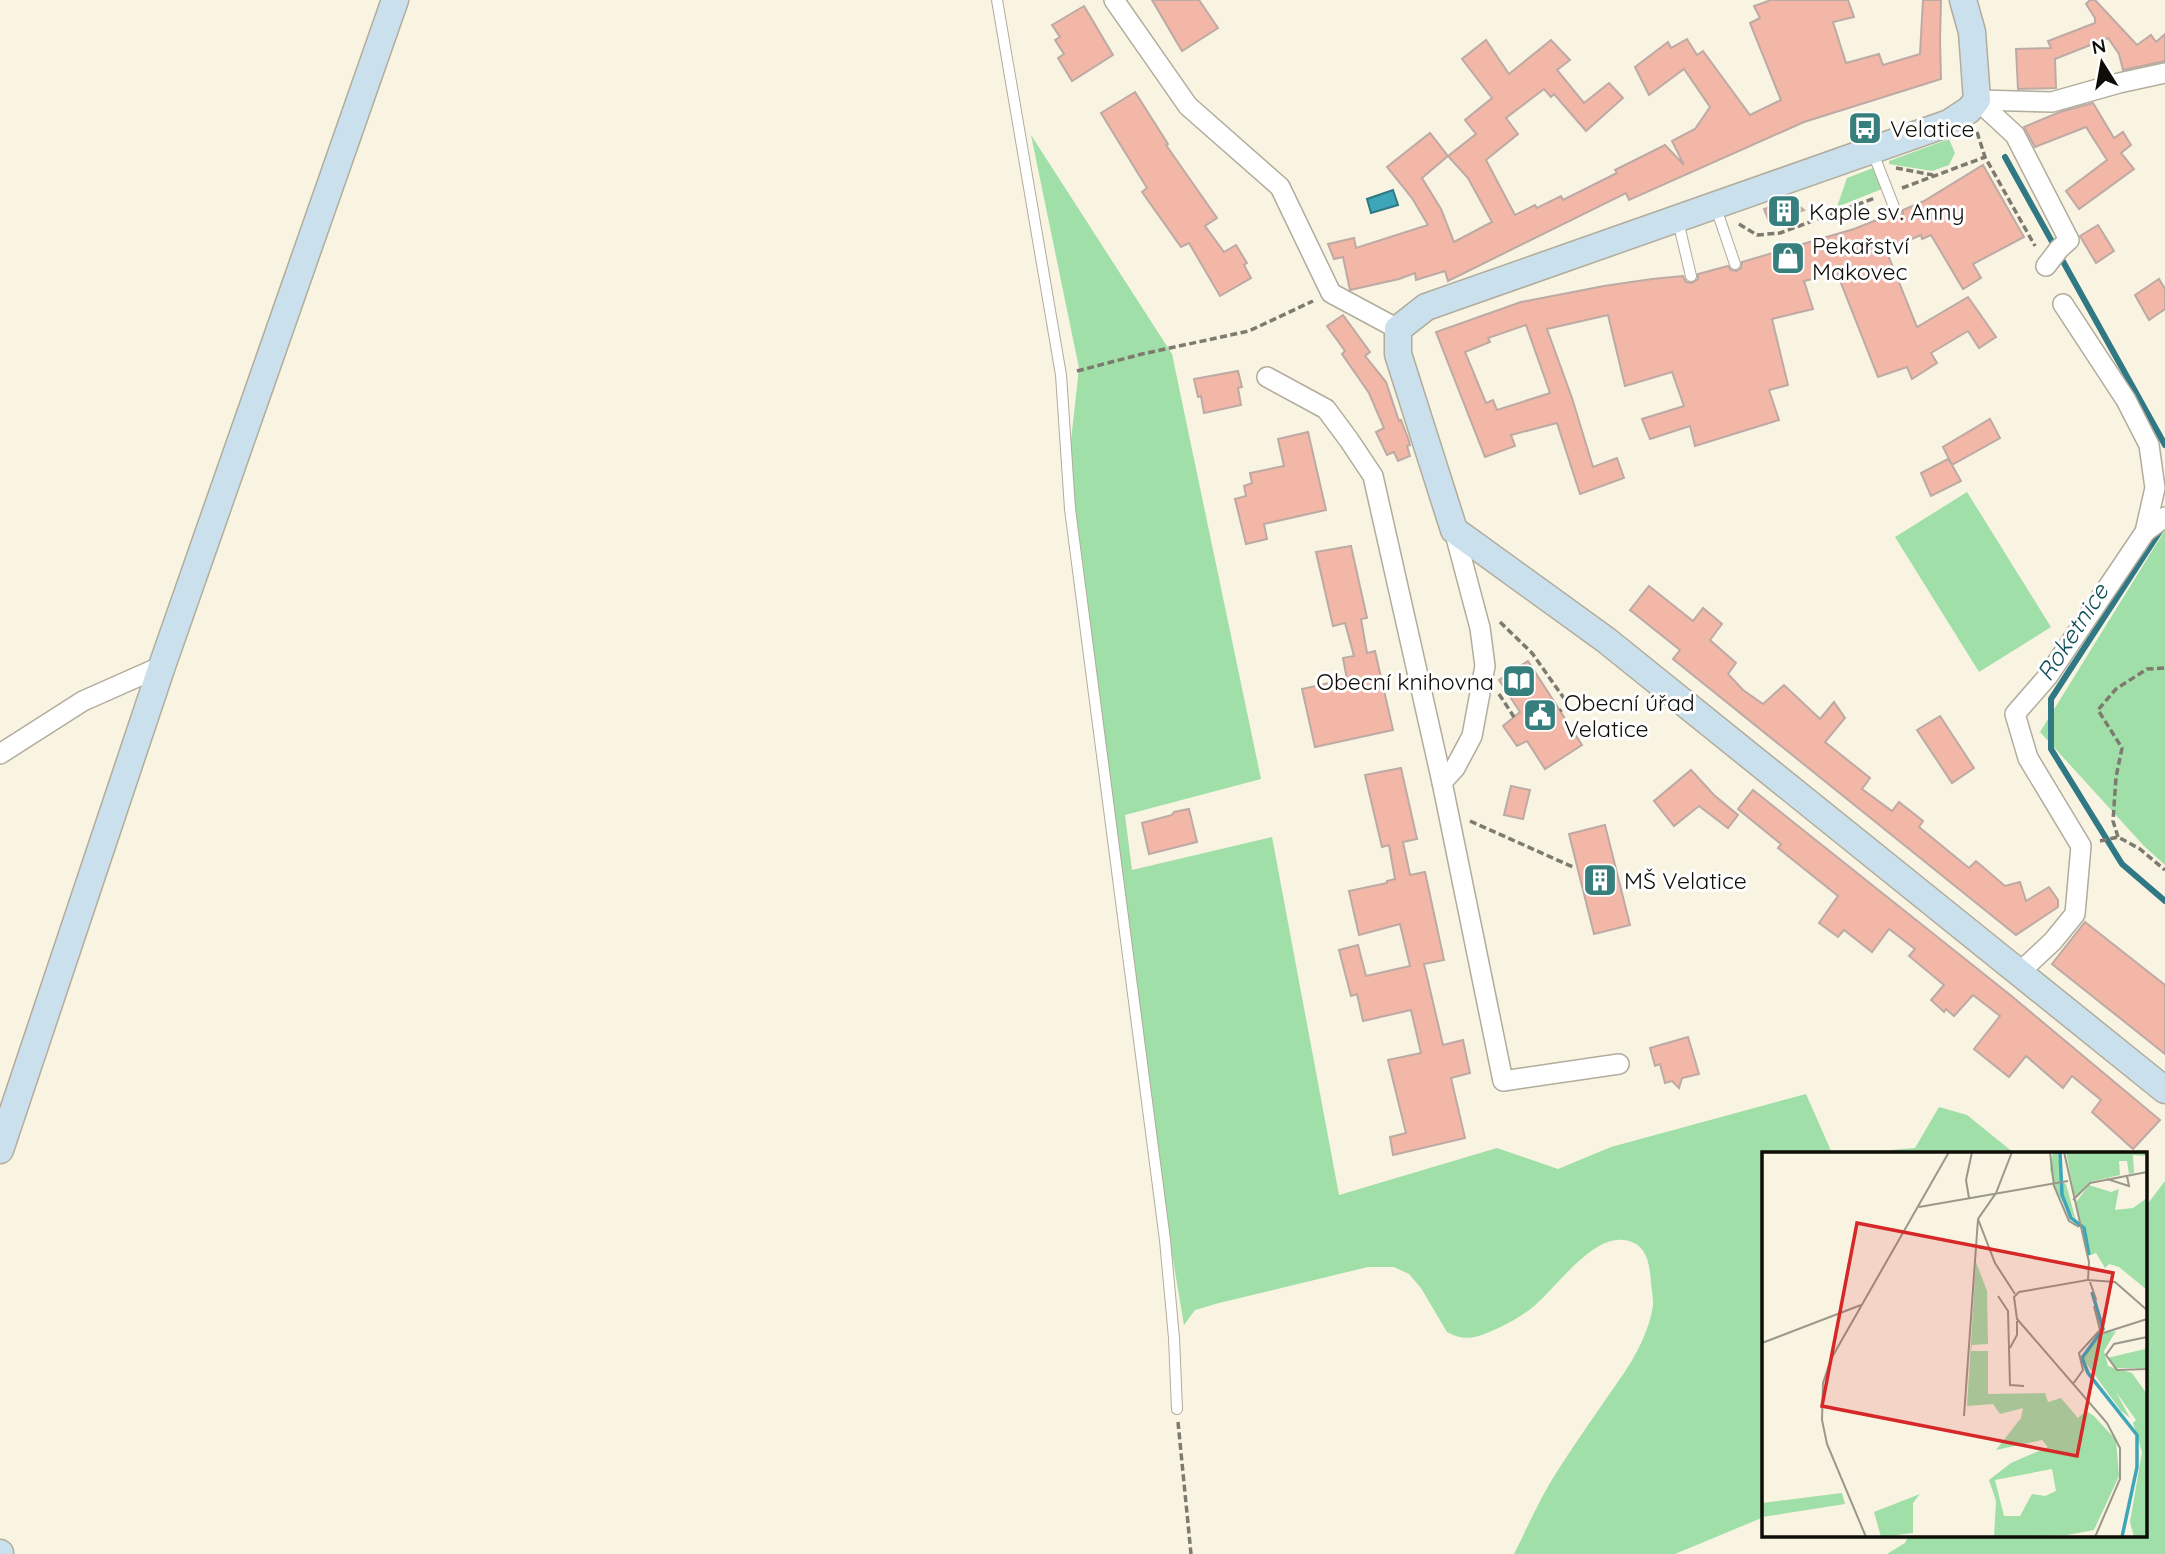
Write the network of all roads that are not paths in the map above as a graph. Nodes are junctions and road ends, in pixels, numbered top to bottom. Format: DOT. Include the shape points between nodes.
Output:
graph roads {
  1 [pos="394,0"];
  2 [pos="997,0"];
  3 [pos="1114,0"];
  4 [pos="1963,0"];
  5 [pos="2165,73"];
  6 [pos="1973,105"];
  7 [pos="1874,156"];
  8 [pos="1720,202"];
  9 [pos="1896,212"];
  10 [pos="1677,218"];
  11 [pos="2051,258"];
  12 [pos="1735,264"];
  13 [pos="1690,276"];
  14 [pos="2063,304"];
  15 [pos="1398,329"];
  16 [pos="1267,377"];
  17 [pos="2165,517"];
  18 [pos="1454,530"];
  19 [pos="2144,532"];
  20 [pos="162,666"];
  21 [pos="0,754"];
  22 [pos="1442,782"];
  23 [pos="2020,972"];
  24 [pos="1619,1064"];
  25 [pos="2165,1090"];
  26 [pos="0,1150"];
  27 [pos="1177,1409"];
  1 -- 20 [label="street"];
  2 -- 27 [label="lane" via="1061,375 1070,509 1165,1240"];
  3 -- 15 [label="street" via="1188,106 1280,187 1331,293"];
  4 -- 6 [label="street" via="1972,33"];
  5 -- 6 [label="street" via="2052,102"];
  6 -- 7 [label="street" via="1949,123"];
  6 -- 11 [label="street" via="2015,135 2069,240"];
  7 -- 8 [label="street"];
  7 -- 9 [label="lane"];
  8 -- 10 [label="street"];
  8 -- 12 [label="lane"];
  10 -- 13 [label="lane"];
  10 -- 15 [label="street" via="1426,307"];
  14 -- 19 [label="street" via="2126,400 2149,445 2155,488"];
  15 -- 18 [label="street" via="1398,354"];
  16 -- 22 [label="street" via="1326,409 1373,476"];
  17 -- 19 [label="street"];
  18 -- 22 [label="street" via="1480,628 1485,666 1477,736"];
  18 -- 23 [label="street" via="1606,640"];
  19 -- 23 [label="street" via="2048,676 2015,713 2028,758 2081,846 2075,914"];
  20 -- 21 [label="street" via="83,701"];
  20 -- 26 [label="street"];
  22 -- 24 [label="street" via="1503,1081"];
  23 -- 25 [label="street"];
}
